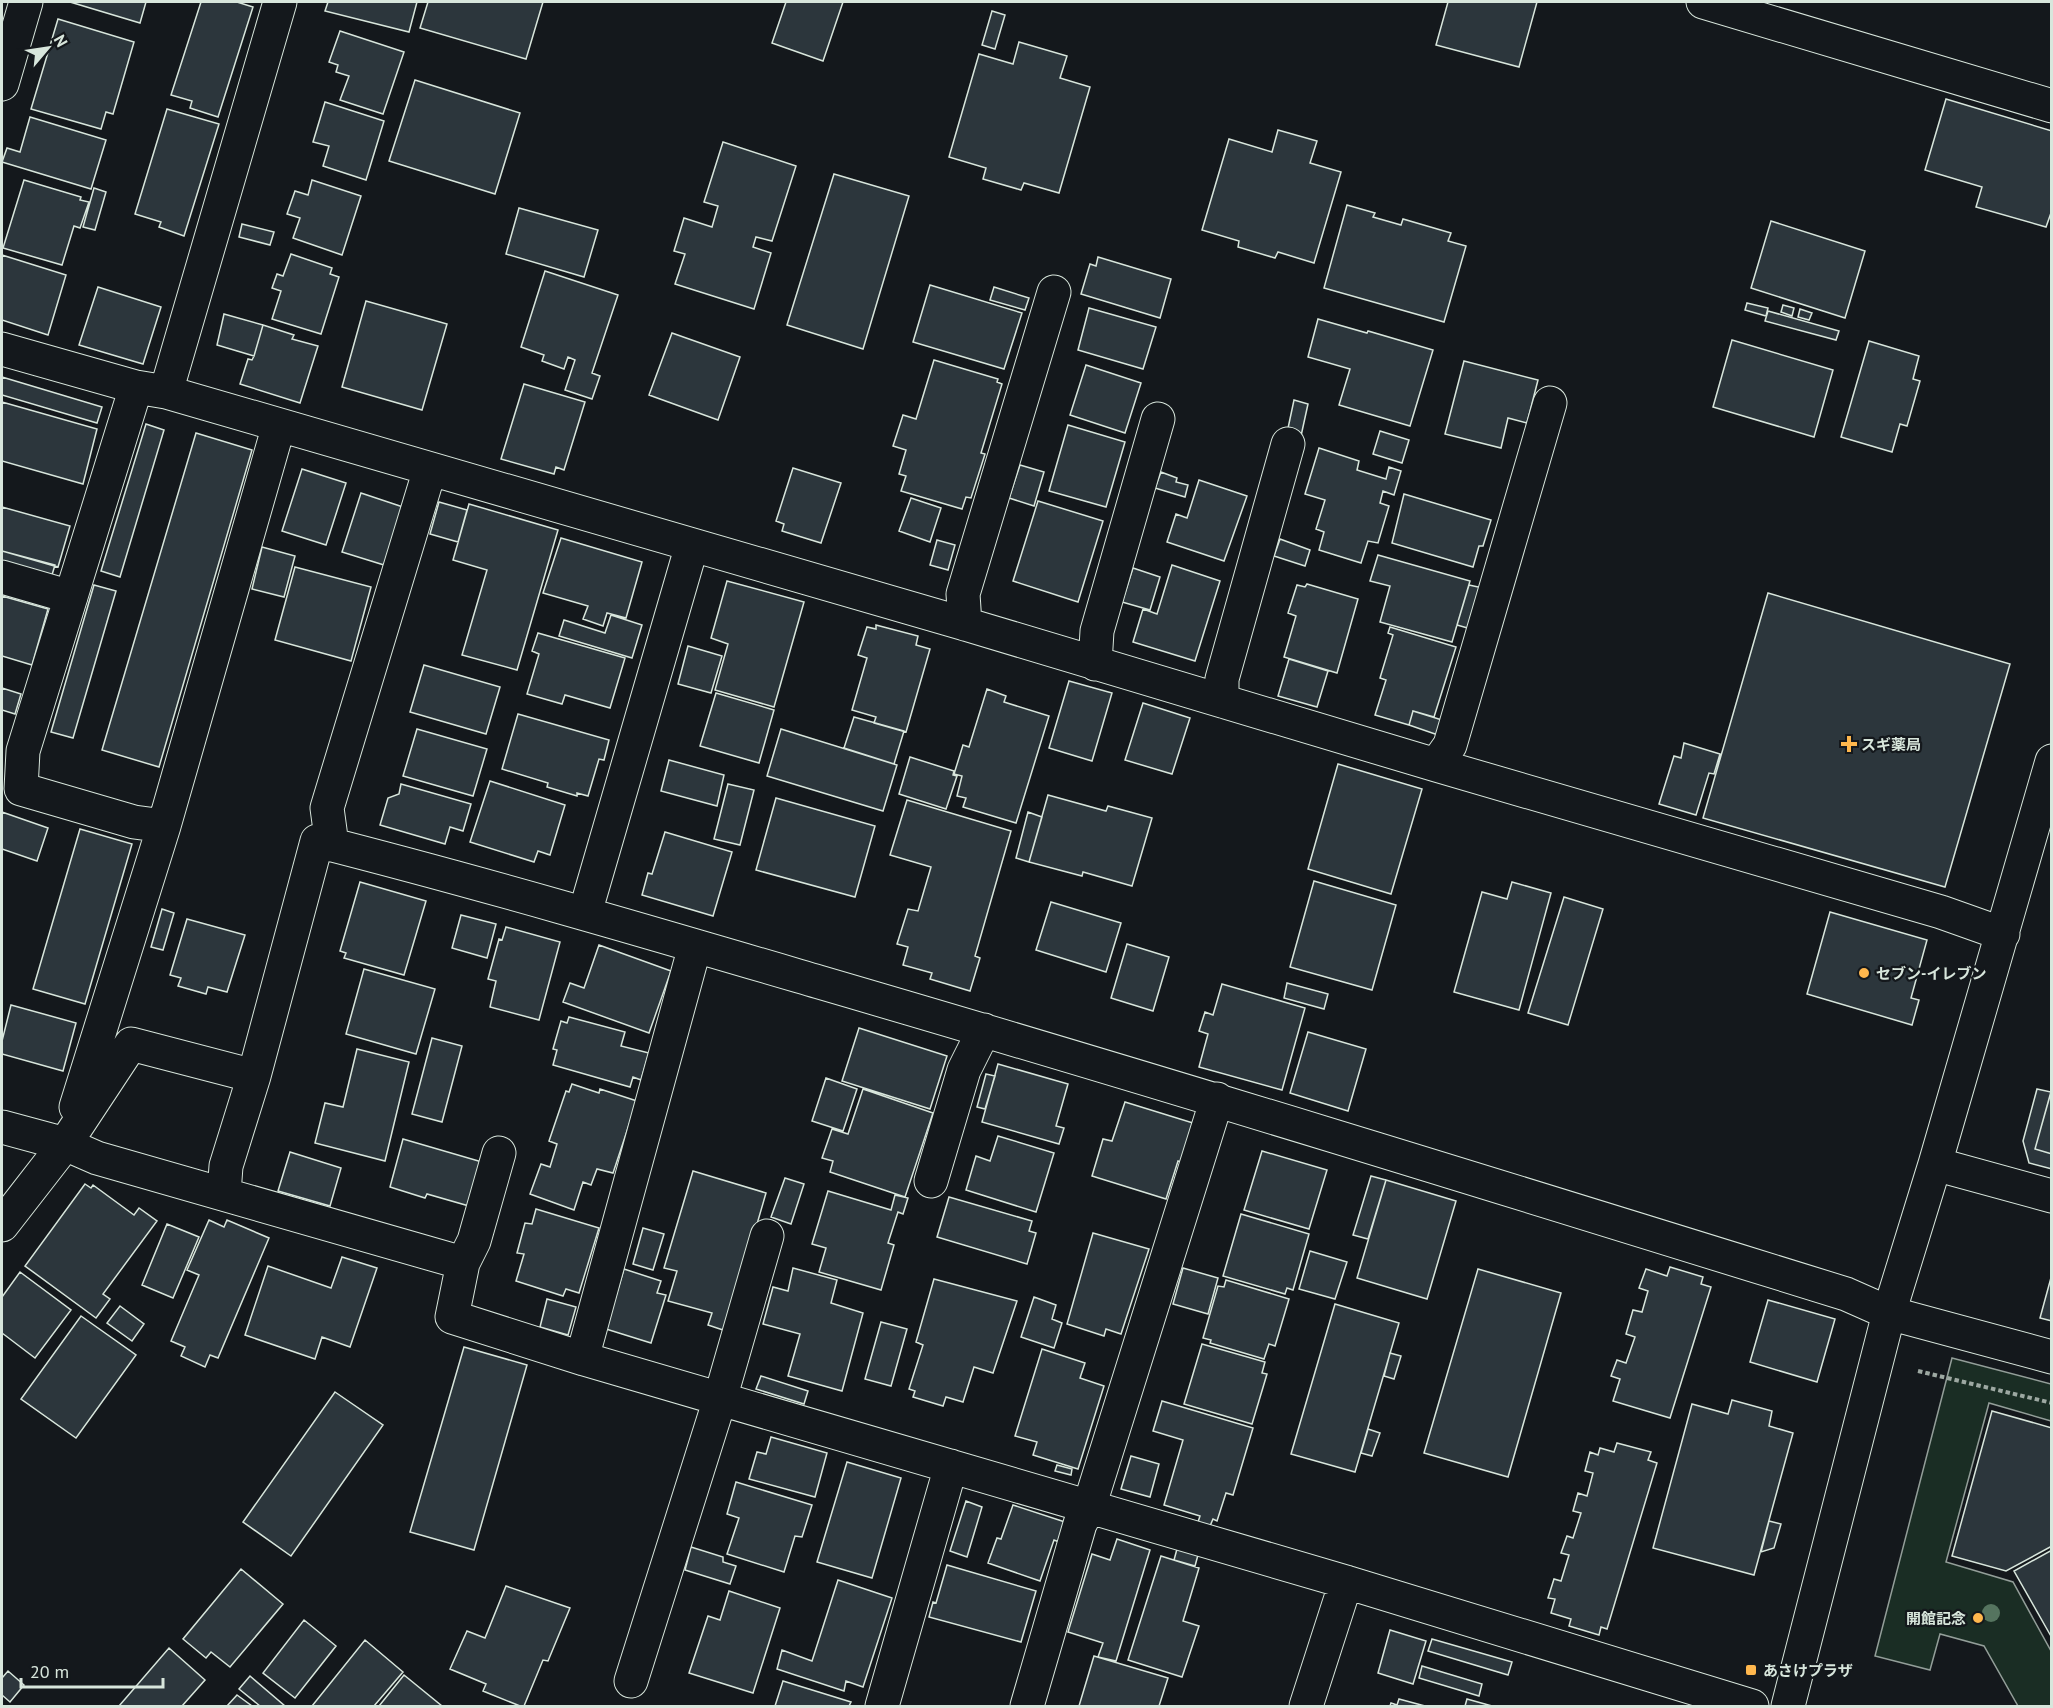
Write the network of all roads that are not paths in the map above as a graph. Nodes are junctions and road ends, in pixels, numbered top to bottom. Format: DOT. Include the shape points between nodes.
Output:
graph roads {
  1 [pos="26,2"];
  2 [pos="280,2"];
  3 [pos="1703,2"];
  4 [pos="2,84"];
  5 [pos="2052,106"];
  6 [pos="1054,292"];
  7 [pos="2,349"];
  8 [pos="151,389"];
  9 [pos="1550,403"];
  10 [pos="1158,419"];
  11 [pos="279,425"];
  12 [pos="1288,444"];
  13 [pos="430,469"];
  14 [pos="692,545"];
  15 [pos="2,577"];
  16 [pos="71,597"];
  17 [pos="965,624"];
  18 [pos="1095,664"];
  19 [pos="1222,701"];
  20 [pos="12,748"];
  21 [pos="1436,765"];
  22 [pos="2049,782"];
  23 [pos="164,826"];
  24 [pos="332,845"];
  25 [pos="585,913"];
  26 [pos="2003,934"];
  27 [pos="695,946"];
  28 [pos="984,1030"];
  29 [pos="254,1076"];
  30 [pos="1217,1100"];
  31 [pos="2,1127"];
  32 [pos="65,1144"];
  33 [pos="499,1153"];
  34 [pos="1935,1164"];
  35 [pos="931,1181"];
  36 [pos="224,1194"];
  37 [pos="2052,1196"];
  38 [pos="2,1225"];
  39 [pos="767,1236"];
  40 [pos="463,1263"];
  41 [pos="1889,1313"];
  42 [pos="2052,1357"];
  43 [pos="584,1359"];
  44 [pos="720,1399"];
  45 [pos="951,1466"];
  46 [pos="1089,1507"];
  47 [pos="1346,1582"];
  48 [pos="631,1681"];
  49 [pos="882,1707"];
  50 [pos="1028,1707"];
  51 [pos="1306,1707"];
  52 [pos="1752,1707"];
  53 [pos="1788,1707"];
  1 -- 4 [label="street"];
  2 -- 8 [label="street"];
  3 -- 5 [label="street"];
  6 -- 17 [label="street" via="963,594"];
  7 -- 8 [label="street"];
  8 -- 11 [label="street"];
  8 -- 16 [label="street"];
  9 -- 21 [label="street" via="1450,745"];
  10 -- 18 [label="street" via="1097,631"];
  11 -- 13 [label="street"];
  11 -- 23 [label="street"];
  12 -- 19 [label="street" via="1222,679"];
  13 -- 14 [label="street"];
  13 -- 24 [label="street" via="327,808"];
  14 -- 17 [label="street"];
  14 -- 25 [label="street"];
  15 -- 16 [label="street"];
  16 -- 20 [label="street"];
  17 -- 18 [label="street"];
  18 -- 19 [label="street"];
  19 -- 21 [label="street"];
  20 -- 23 [label="street" via="21,789 134,822"];
  21 -- 26 [label="street" via="1941,912"];
  22 -- 26 [label="street"];
  23 -- 32 [label="street"];
  24 -- 25 [label="street"];
  24 -- 29 [label="street" via="318,841"];
  25 -- 27 [label="street"];
  26 -- 34 [label="street"];
  27 -- 28 [label="street"];
  27 -- 43 [label="street"];
  28 -- 30 [label="street"];
  28 -- 35 [label="street" via="964,1070"];
  29 -- 32 [label="street" via="131,1044"];
  29 -- 36 [label="street" via="226,1166"];
  30 -- 41 [label="street" via="1846,1294"];
  30 -- 46 [label="street"];
  31 -- 32 [label="street"];
  32 -- 36 [label="street" via="98,1158"];
  32 -- 38 [label="street"];
  33 -- 40 [label="street" via="474,1241"];
  34 -- 37 [label="street"];
  34 -- 41 [label="street"];
  36 -- 40 [label="street"];
  39 -- 44 [label="street"];
  40 -- 43 [label="street" via="452,1317"];
  41 -- 42 [label="street"];
  41 -- 53 [label="street"];
  43 -- 44 [label="street"];
  44 -- 45 [label="street"];
  44 -- 48 [label="street"];
  45 -- 46 [label="street"];
  45 -- 49 [label="street"];
  46 -- 47 [label="street"];
  46 -- 50 [label="street" via="1080,1524"];
  47 -- 51 [label="street"];
  47 -- 52 [label="street"];
}
